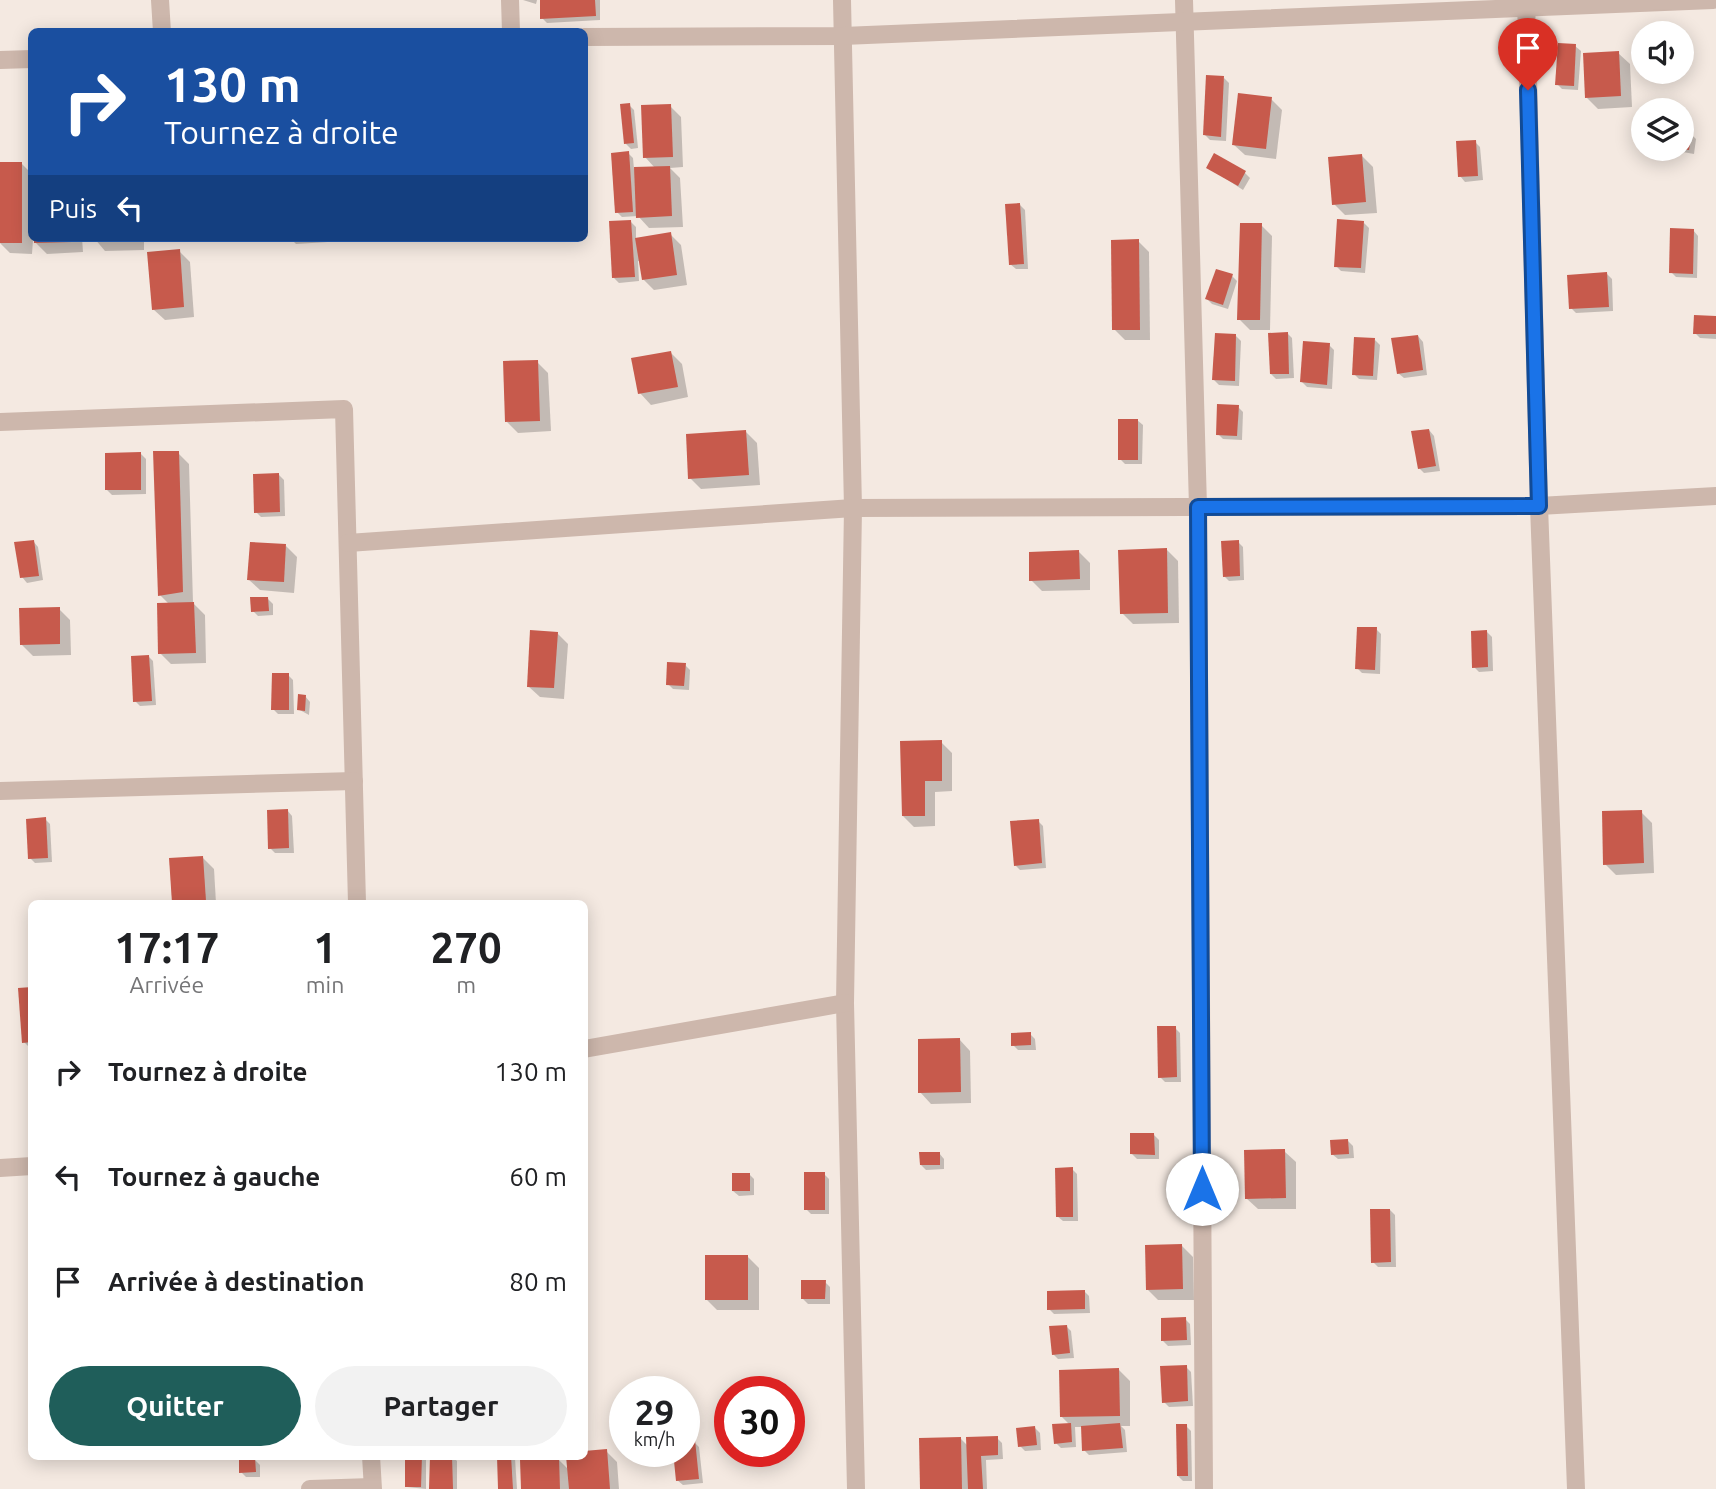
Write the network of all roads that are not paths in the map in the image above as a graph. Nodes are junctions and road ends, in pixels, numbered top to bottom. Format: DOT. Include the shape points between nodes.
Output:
graph roads {
  1 [pos="160,0"];
  2 [pos="510,0"];
  3 [pos="842,0"];
  4 [pos="1184,0"];
  5 [pos="1713,0"];
  6 [pos="1526,3"];
  7 [pos="1185,23"];
  8 [pos="162,28"];
  9 [pos="511,28"];
  10 [pos="843,36"];
  11 [pos="588,37"];
  12 [pos="28,59"];
  13 [pos="0,60"];
  14 [pos="0,422"];
  15 [pos="1716,496"];
  16 [pos="1539,506"];
  17 [pos="1198,507"];
  18 [pos="853,508"];
  19 [pos="348,543"];
  20 [pos="354,781"];
  21 [pos="0,791"];
  22 [pos="357,900"];
  23 [pos="845,1003"];
  24 [pos="588,1048"];
  25 [pos="28,1166"];
  26 [pos="0,1168"];
  27 [pos="372,1460"];
  28 [pos="372,1488"];
  29 [pos="310,1489"];
  30 [pos="856,1489"];
  31 [pos="1204,1489"];
  32 [pos="1576,1489"];
  1 -- 8 [label="street"];
  2 -- 9 [label="street"];
  3 -- 10 [label="street"];
  4 -- 7 [label="street"];
  5 -- 6 [label="street"];
  6 -- 7 [label="street"];
  6 -- 16 [label="street"];
  7 -- 10 [label="street"];
  7 -- 17 [label="street"];
  10 -- 11 [label="street"];
  10 -- 18 [label="street"];
  12 -- 13 [label="street"];
  14 -- 19 [label="street" via="344,409"];
  15 -- 16 [label="street"];
  16 -- 17 [label="street"];
  16 -- 32 [label="street"];
  17 -- 18 [label="street"];
  17 -- 31 [label="street"];
  18 -- 19 [label="street"];
  18 -- 23 [label="street"];
  19 -- 20 [label="street"];
  20 -- 21 [label="street"];
  20 -- 22 [label="street"];
  23 -- 24 [label="street"];
  23 -- 30 [label="street"];
  25 -- 26 [label="street"];
  27 -- 28 [label="street"];
  28 -- 29 [label="street"];
}
